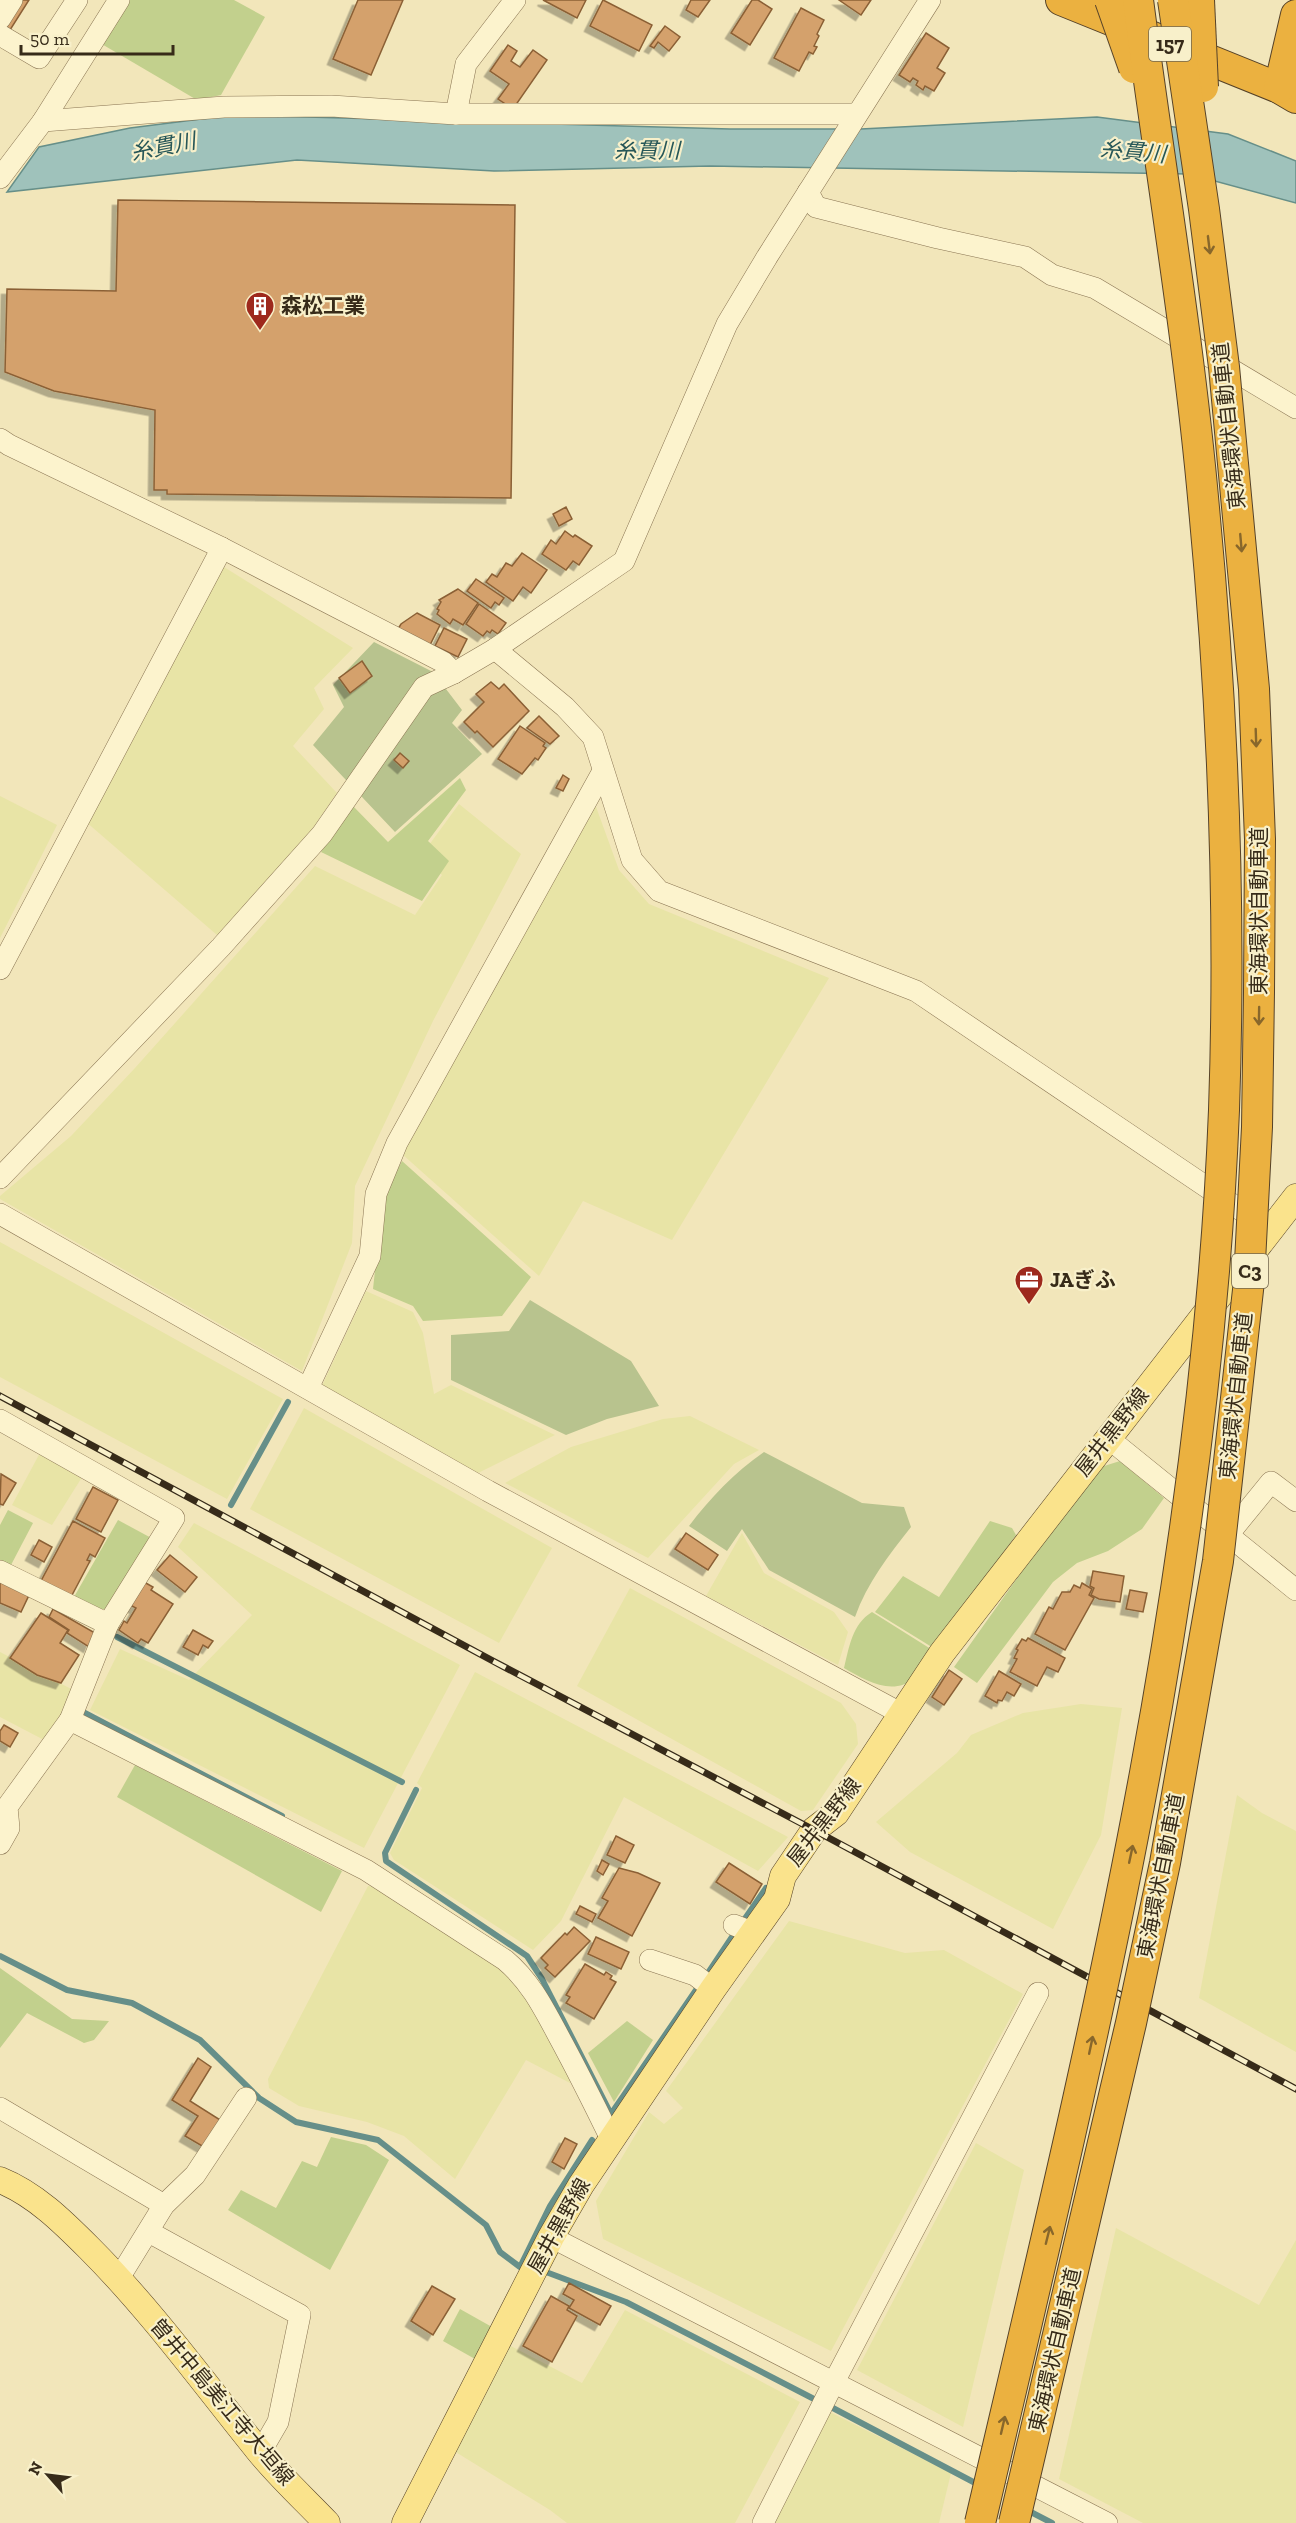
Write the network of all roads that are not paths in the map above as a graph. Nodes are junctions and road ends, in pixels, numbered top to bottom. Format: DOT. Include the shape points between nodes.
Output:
graph roads {
  1 [pos="12,0"];
  2 [pos="77,0"];
  3 [pos="119,0"];
  4 [pos="515,0"];
  5 [pos="930,0"];
  6 [pos="1061,0"];
  7 [pos="1110,0"];
  8 [pos="1138,0"];
  9 [pos="1173,0"];
  10 [pos="1199,0"];
  11 [pos="1296,15"];
  12 [pos="0,19"];
  13 [pos="0,35"];
  14 [pos="1296,60"];
  15 [pos="1290,92"];
  16 [pos="456,114"];
  17 [pos="43,120"];
  18 [pos="854,120"];
  19 [pos="1154,125"];
  20 [pos="0,178"];
  21 [pos="812,186"];
  22 [pos="1204,209"];
  23 [pos="1296,408"];
  24 [pos="0,439"];
  25 [pos="222,548"];
  26 [pos="495,650"];
  27 [pos="454,674"];
  28 [pos="603,771"];
  29 [pos="0,969"];
  30 [pos="0,1178"];
  31 [pos="1296,1197"];
  32 [pos="0,1214"];
  33 [pos="1270,1230"];
  34 [pos="308,1388"];
  35 [pos="0,1420"];
  36 [pos="1107,1438"];
  37 [pos="1296,1501"];
  38 [pos="1227,1536"];
  39 [pos="0,1571"];
  40 [pos="1296,1590"];
  41 [pos="108,1624"];
  42 [pos="902,1714"];
  43 [pos="70,1720"];
  44 [pos="0,1844"];
  45 [pos="650,1960"];
  46 [pos="713,1989"];
  47 [pos="1038,1993"];
  48 [pos="246,2098"];
  49 [pos="0,2108"];
  50 [pos="611,2139"];
  51 [pos="0,2180"];
  52 [pos="164,2205"];
  53 [pos="149,2232"];
  54 [pos="550,2237"];
  55 [pos="119,2278"];
  56 [pos="834,2382"];
  57 [pos="260,2453"];
  58 [pos="327,2523"];
  59 [pos="405,2523"];
  60 [pos="763,2523"];
  61 [pos="980,2523"];
  62 [pos="1014,2523"];
  63 [pos="1107,2523"];
  1 -- 12 [label="street"];
  2 -- 13 [label="street" via="39,58"];
  3 -- 17 [label="street"];
  4 -- 16 [label="street" via="466,64"];
  5 -- 18 [label="street"];
  6 -- 15 [label="highway, 157"];
  7 -- 19 [label="highway, bridge"];
  8 -- 19 [label="highway, 東海環状自動車道 / C3, bridge"];
  9 -- 22 [label="highway, 東海環状自動車道 / C3, bridge"];
  10 -- 22 [label="highway, bridge"];
  11 -- 15 [label="highway"];
  14 -- 15 [label="highway"];
  16 -- 17 [label="street" via="331,106 224,107"];
  16 -- 18 [label="street"];
  17 -- 20 [label="street"];
  18 -- 21 [label="street"];
  61 -- 19 [label="highway, 東海環状自動車道 / C3, one-way, bridge" via="1056,2203 1133,1842 1167,1659 1193,1481 1212,1302 1224,1108 1226,914 1220,716 1204,506 1182,311"];
  21 -- 23 [label="street" via="816,207 1025,257 1052,275 1095,288"];
  21 -- 26 [label="street" via="727,324 624,561"];
  22 -- 62 [label="highway, 東海環状自動車道 / C3, one-way, bridge" via="1225,378 1254,689 1260,839 1259,992 1249,1281 1218,1561 1165,1863"];
  24 -- 25 [label="street"];
  25 -- 27 [label="street" via="443,662"];
  25 -- 29 [label="street"];
  26 -- 27 [label="street"];
  26 -- 28 [label="street" via="565,707 592,737"];
  27 -- 30 [label="street" via="424,687 322,834 221,947"];
  28 -- 33 [label="street" via="632,860 659,891 916,991"];
  28 -- 34 [label="street" via="397,1143 376,1194 370,1256"];
  31 -- 33 [label="main road, 屋井黒野線"];
  32 -- 34 [label="street"];
  33 -- 36 [label="main road, 屋井黒野線"];
  34 -- 42 [label="street" via="488,1491"];
  35 -- 41 [label="street" via="174,1518"];
  36 -- 38 [label="street"];
  36 -- 42 [label="main road, 屋井黒野線" via="942,1653"];
  37 -- 38 [label="street" via="1271,1482"];
  38 -- 40 [label="street"];
  39 -- 41 [label="street"];
  41 -- 43 [label="street"];
  42 -- 46 [label="main road, 屋井黒野線" via="836,1813 814,1830 783,1876 777,1899 743,1929"];
  43 -- 44 [label="street" via="7,1807 9,1828"];
  43 -- 50 [label="street" via="366,1870 505,1960 535,1993"];
  45 -- 46 [label="street" via="695,1975"];
  46 -- 50 [label="main road, 屋井黒野線"];
  47 -- 56 [label="street"];
  48 -- 52 [label="street" via="195,2175"];
  49 -- 52 [label="street"];
  50 -- 54 [label="main road, 屋井黒野線"];
  51 -- 55 [label="main road, 曽井中島美江寺大垣線" via="17,2186 42,2205"];
  52 -- 53 [label="street"];
  53 -- 55 [label="street"];
  53 -- 57 [label="street" via="300,2315 278,2422"];
  54 -- 56 [label="street"];
  54 -- 59 [label="main road, 屋井黒野線"];
  55 -- 57 [label="main road, 曽井中島美江寺大垣線"];
  56 -- 60 [label="street"];
  56 -- 63 [label="street"];
  57 -- 58 [label="main road, 曽井中島美江寺大垣線"];
}
